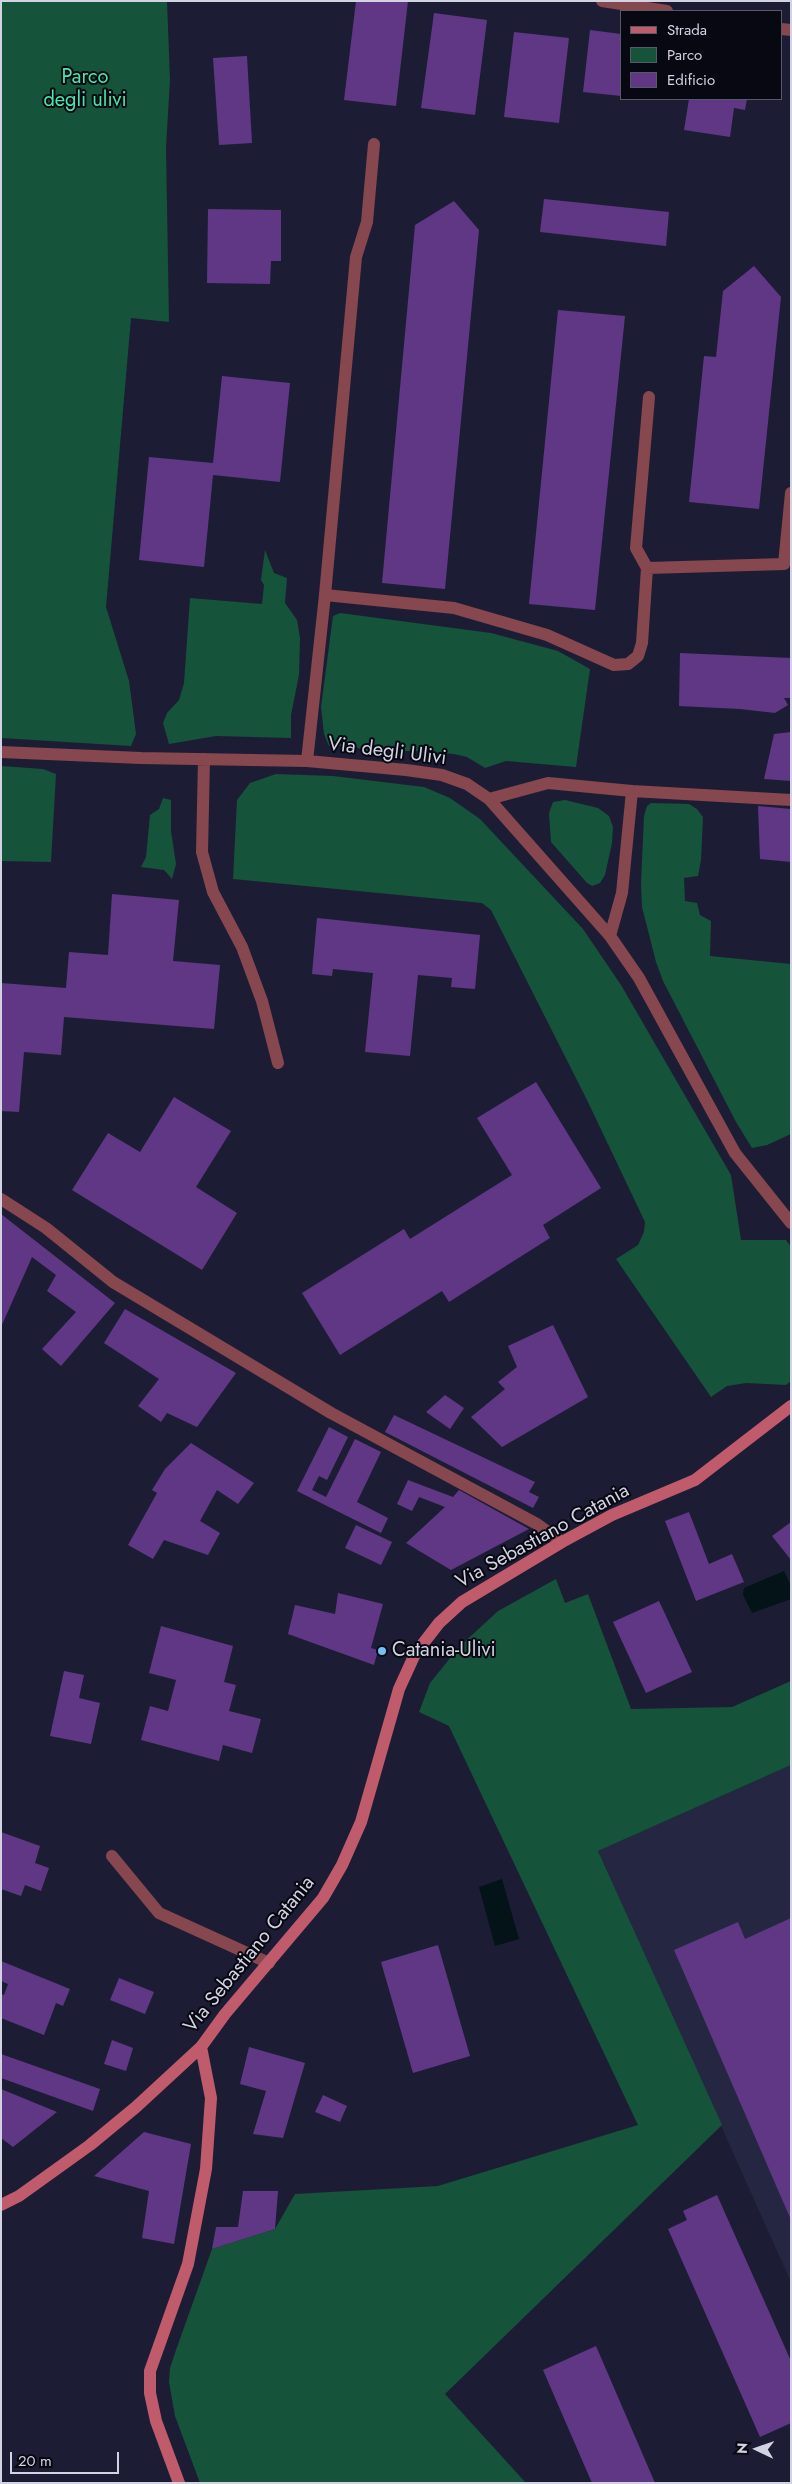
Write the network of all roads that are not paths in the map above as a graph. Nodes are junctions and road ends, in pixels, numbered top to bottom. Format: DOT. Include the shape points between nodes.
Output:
graph roads {
  1 [pos="602,1"];
  2 [pos="660,10"];
  3 [pos="374,144"];
  4 [pos="649,397"];
  5 [pos="791,492"];
  6 [pos="647,568"];
  7 [pos="325,595"];
  8 [pos="1,752"];
  9 [pos="204,759"];
  10 [pos="307,761"];
  11 [pos="632,791"];
  12 [pos="489,798"];
  13 [pos="791,800"];
  14 [pos="610,936"];
  15 [pos="278,1063"];
  16 [pos="1,1200"];
  17 [pos="791,1223"];
  18 [pos="791,1406"];
  19 [pos="562,1542"];
  20 [pos="112,1856"];
  21 [pos="269,1963"];
  22 [pos="201,2047"];
  23 [pos="1,2205"];
  24 [pos="178,2483"];
  1 -- 2 [label="street"];
  3 -- 7 [label="street" via="367,222 356,257"];
  4 -- 6 [label="street" via="636,548"];
  5 -- 6 [label="street" via="784,564"];
  6 -- 7 [label="street" via="642,643 638,656 628,664 614,665 547,635 454,608"];
  7 -- 10 [label="street"];
  8 -- 9 [label="street, Via degli Ulivi"];
  9 -- 10 [label="street, Via degli Ulivi"];
  9 -- 15 [label="street" via="202,852 213,892 242,947 262,1001"];
  10 -- 12 [label="street, Via degli Ulivi" via="442,775 467,784"];
  11 -- 12 [label="street" via="548,783"];
  11 -- 13 [label="street"];
  11 -- 14 [label="street" via="622,893"];
  12 -- 14 [label="street, Via degli Ulivi"];
  14 -- 17 [label="street, Via degli Ulivi" via="639,978 735,1153"];
  16 -- 19 [label="street" via="46,1228 122,1287 331,1413 537,1524"];
  18 -- 19 [label="main road, Via Sebastiano Catania" via="695,1480 612,1515"];
  19 -- 21 [label="main road, Via Sebastiano Catania" via="462,1602 439,1623 415,1654 399,1688 361,1822 342,1865 323,1898"];
  20 -- 21 [label="street" via="159,1913"];
  21 -- 22 [label="main road, Via Sebastiano Catania"];
  22 -- 23 [label="main road, Via Sebastiano Catania" via="90,2145"];
  22 -- 24 [label="main road" via="211,2098 206,2169 188,2264 150,2370 150,2392 156,2421"];
}
